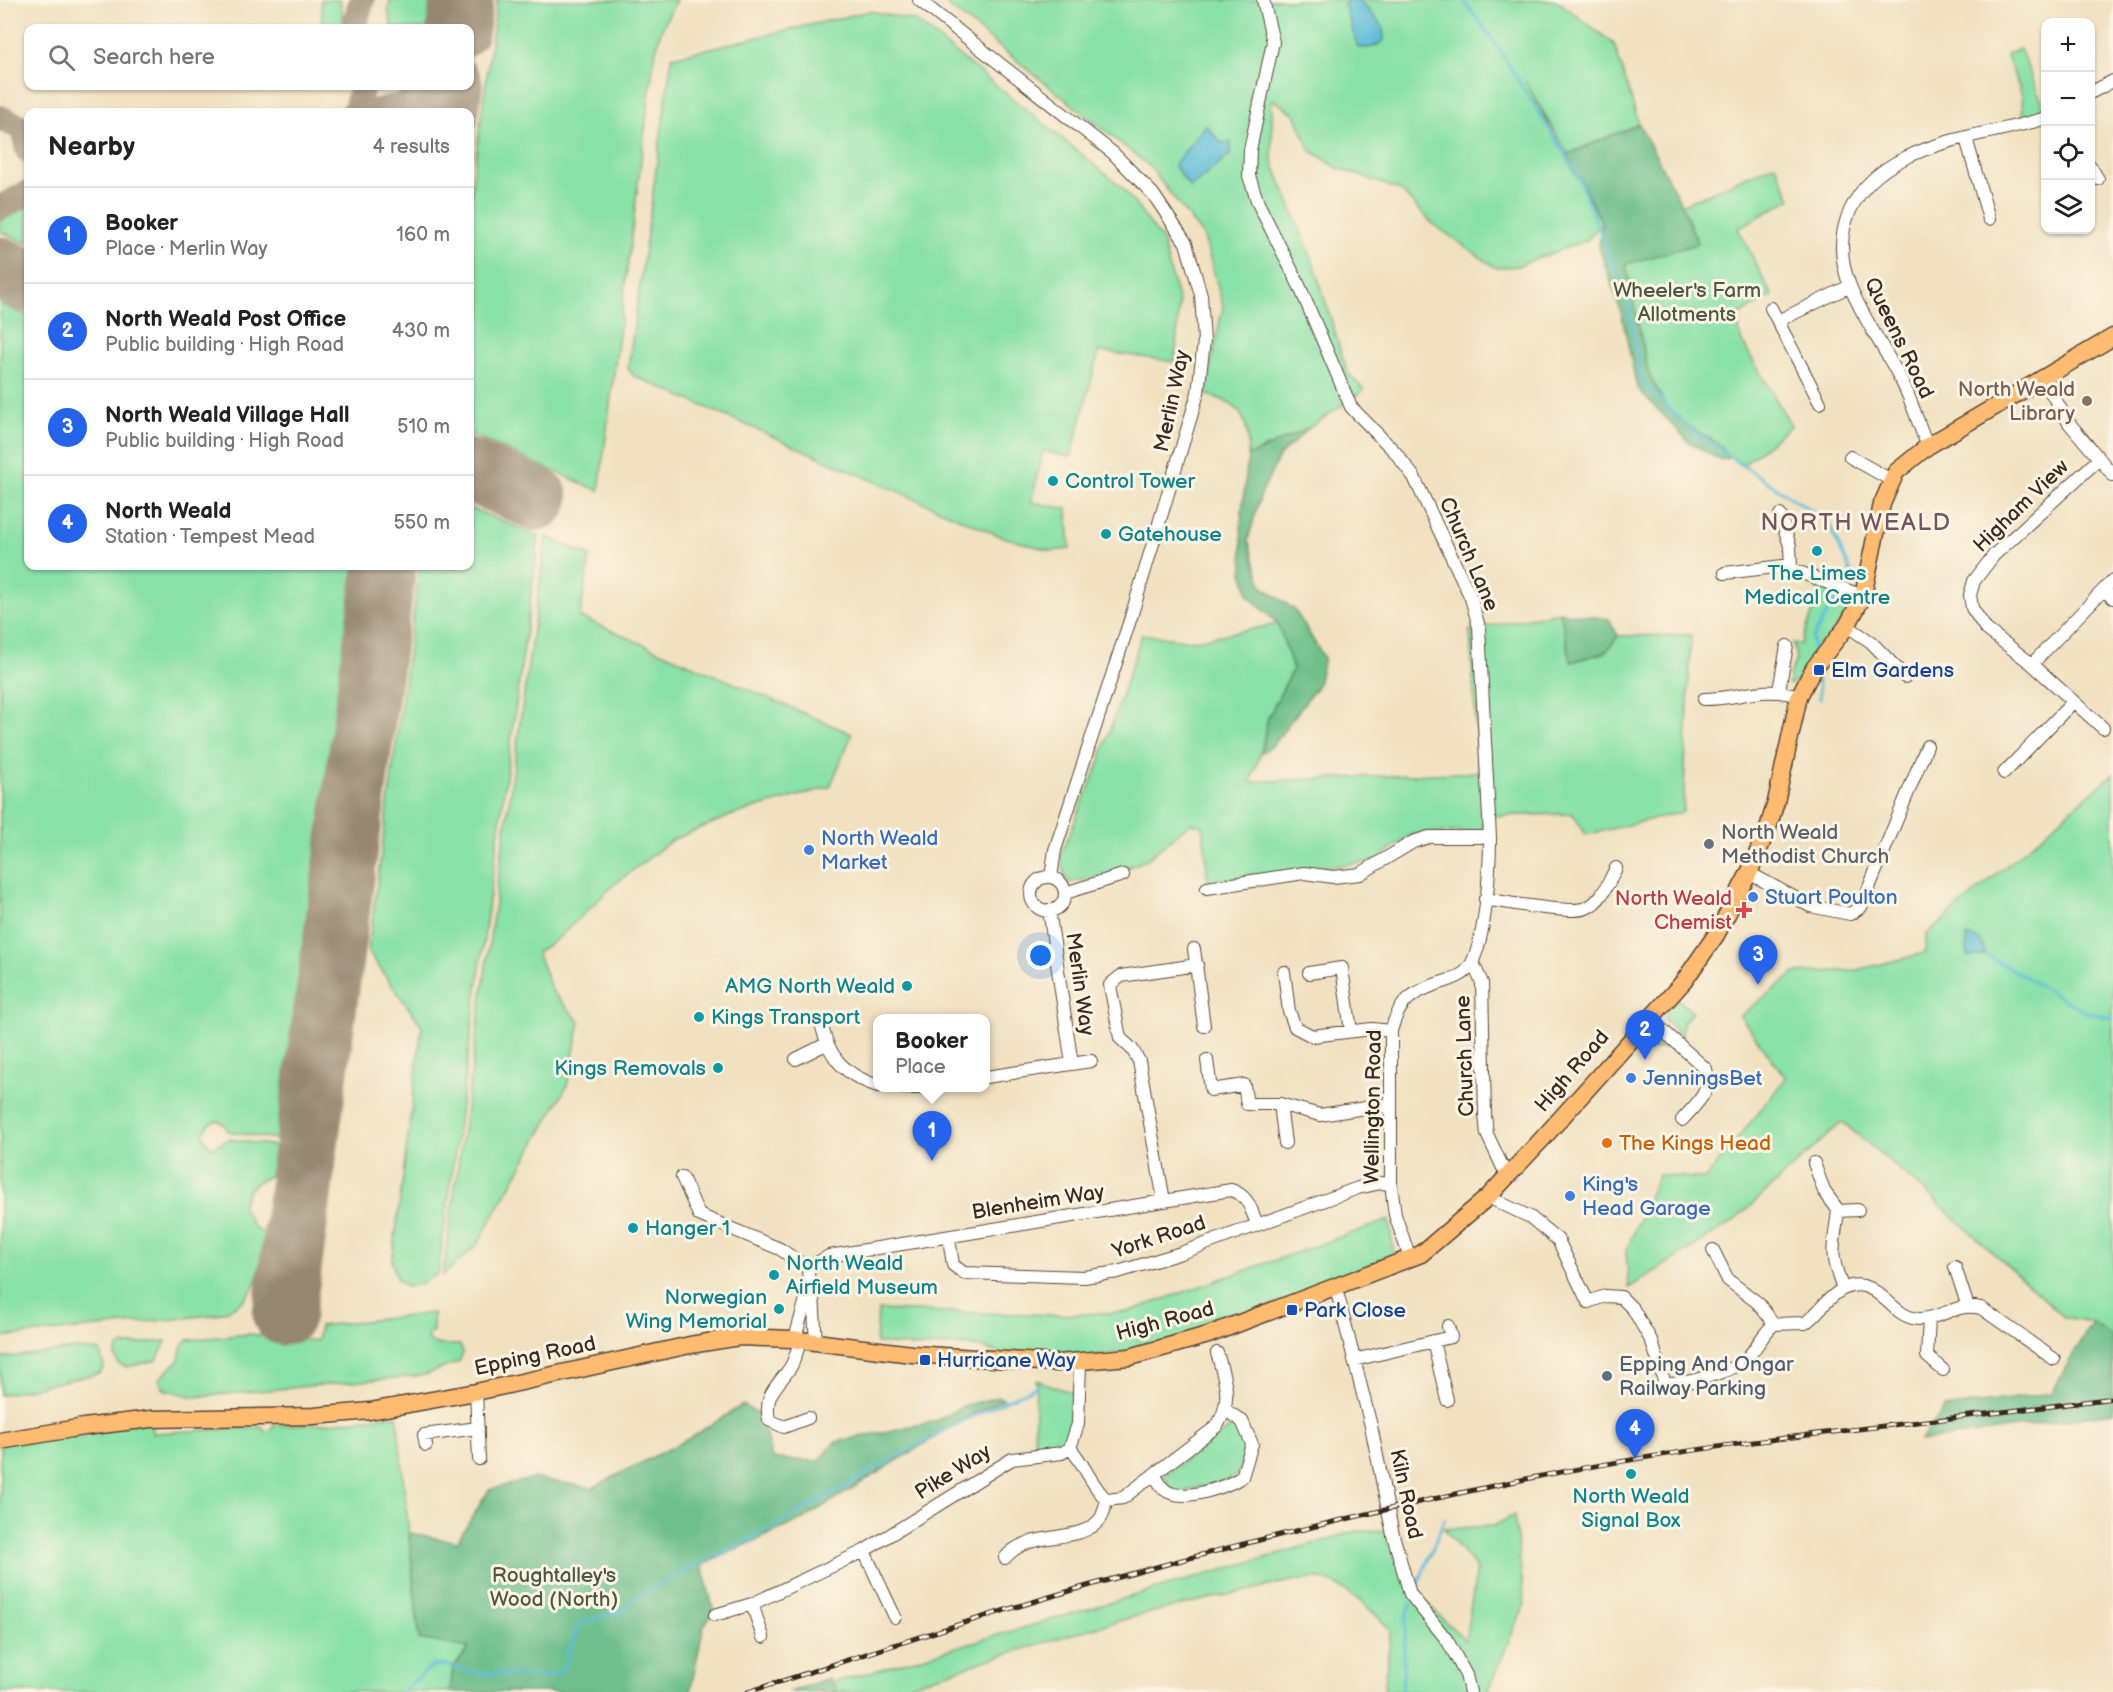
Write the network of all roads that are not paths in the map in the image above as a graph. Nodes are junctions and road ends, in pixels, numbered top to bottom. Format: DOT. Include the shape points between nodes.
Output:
graph roads {
  1 [pos="919,0"];
  2 [pos="1263,0"];
  3 [pos="2113,81"];
  4 [pos="2095,91"];
  5 [pos="2041,119"];
  6 [pos="1966,138"];
  7 [pos="2095,173"];
  8 [pos="2098,179"];
  9 [pos="1989,219"];
  10 [pos="1850,286"];
  11 [pos="1772,308"];
  12 [pos="1778,321"];
  13 [pos="2113,337"];
  14 [pos="2043,379"];
  15 [pos="1820,403"];
  16 [pos="1928,446"];
  17 [pos="1850,457"];
  18 [pos="2098,459"];
  19 [pos="2113,475"];
  20 [pos="1891,480"];
  21 [pos="1780,515"];
  22 [pos="1791,568"];
  23 [pos="1725,573"];
  24 [pos="2113,580"];
  25 [pos="2109,594"];
  26 [pos="1863,596"];
  27 [pos="1847,626"];
  28 [pos="1787,646"];
  29 [pos="2032,664"];
  30 [pos="1905,677"];
  31 [pos="1779,690"];
  32 [pos="1799,696"];
  33 [pos="1704,699"];
  34 [pos="2073,702"];
  35 [pos="2103,728"];
  36 [pos="1927,746"];
  37 [pos="2004,773"];
  38 [pos="1490,837"];
  39 [pos="1616,868"];
  40 [pos="1749,873"];
  41 [pos="1124,875"];
  42 [pos="1051,877"];
  43 [pos="1207,888"];
  44 [pos="1065,893"];
  45 [pos="1485,899"];
  46 [pos="1049,910"];
  47 [pos="1194,949"];
  48 [pos="1473,963"];
  49 [pos="1197,965"];
  50 [pos="1284,972"];
  51 [pos="1309,973"];
  52 [pos="1649,1018"];
  53 [pos="821,1022"];
  54 [pos="1204,1026"];
  55 [pos="1351,1031"];
  56 [pos="1391,1031"];
  57 [pos="826,1044"];
  58 [pos="796,1059"];
  59 [pos="1207,1060"];
  60 [pos="1091,1061"];
  61 [pos="1072,1064"];
  62 [pos="990,1076"];
  63 [pos="873,1084"];
  64 [pos="1280,1104"];
  65 [pos="1391,1104"];
  66 [pos="1682,1120"];
  67 [pos="1286,1143"];
  68 [pos="1814,1163"];
  69 [pos="1503,1168"];
  70 [pos="682,1177"];
  71 [pos="1391,1184"];
  72 [pos="1488,1197"];
  73 [pos="1164,1201"];
  74 [pos="1858,1210"];
  75 [pos="1838,1211"];
  76 [pos="1257,1224"];
  77 [pos="950,1245"];
  78 [pos="1713,1250"];
  79 [pos="1410,1258"];
  80 [pos="1955,1267"];
  81 [pos="808,1268"];
  82 [pos="809,1288"];
  83 [pos="1336,1288"];
  84 [pos="1843,1289"];
  85 [pos="1967,1304"];
  86 [pos="1929,1318"];
  87 [pos="1774,1324"];
  88 [pos="1448,1326"];
  89 [pos="803,1341"];
  90 [pos="1433,1341"];
  91 [pos="1217,1353"];
  92 [pos="2054,1359"];
  93 [pos="1354,1360"];
  94 [pos="1080,1363"];
  95 [pos="1944,1370"];
  96 [pos="476,1392"];
  97 [pos="1447,1400"];
  98 [pos="1227,1411"];
  99 [pos="808,1418"];
  100 [pos="478,1428"];
  101 [pos="0,1441"];
  102 [pos="426,1445"];
  103 [pos="1070,1448"];
  104 [pos="479,1459"];
  105 [pos="1154,1474"];
  106 [pos="1107,1500"];
  107 [pos="864,1551"];
  108 [pos="1005,1558"];
  109 [pos="752,1604"];
  110 [pos="715,1615"];
  111 [pos="895,1617"];
  112 [pos="763,1637"];
  113 [pos="1470,1692"];
  1 -- 42 [label="street, Merlin Way" via="1113,153 1153,194 1186,243 1201,295 1204,341 1198,393 1055,850"];
  2 -- 38 [label="street, Church Lane" via="1273,42 1250,150 1249,176 1351,407 1414,477 1471,598 1482,656"];
  3 -- 4 [label="street"];
  5 -- 6 [label="street, Queens Road"];
  6 -- 9 [label="street"];
  6 -- 10 [label="street, Queens Road" via="1906,157 1876,174 1856,195 1843,228 1844,262"];
  7 -- 8 [label="street"];
  10 -- 12 [label="street"];
  10 -- 16 [label="street, Queens Road" via="1904,385"];
  11 -- 12 [label="street"];
  12 -- 15 [label="street"];
  13 -- 14 [label="main road, High Road"];
  14 -- 16 [label="main road, High Road"];
  14 -- 18 [label="street" via="2069,423"];
  16 -- 20 [label="main road, High Road" via="1904,463"];
  17 -- 20 [label="street"];
  18 -- 19 [label="street"];
  18 -- 29 [label="street, Higham View" via="1994,555 1974,581 1972,608 1986,629"];
  20 -- 26 [label="main road, High Road" via="1882,504"];
  21 -- 22 [label="street" via="1790,546"];
  22 -- 23 [label="street"];
  22 -- 26 [label="street"];
  24 -- 25 [label="street"];
  25 -- 29 [label="street"];
  26 -- 27 [label="main road, High Road"];
  27 -- 30 [label="street" via="1870,642"];
  27 -- 32 [label="main road, High Road" via="1814,668"];
  28 -- 31 [label="street"];
  29 -- 34 [label="street, Higham View"];
  31 -- 32 [label="street"];
  31 -- 33 [label="street"];
  32 -- 40 [label="main road, High Road" via="1776,802"];
  34 -- 35 [label="street, Higham View"];
  34 -- 37 [label="street"];
  36 -- 40 [label="street" via="1861,907 1851,914 1810,906"];
  38 -- 43 [label="street" via="1429,837 1413,842 1360,874 1334,877 1304,873"];
  38 -- 45 [label="street, Church Lane"];
  39 -- 45 [label="street" via="1601,897 1586,909"];
  40 -- 52 [label="main road, High Road" via="1706,951"];
  41 -- 44 [label="street"];
  42 -- 44 [label="street" via="1062,884"];
  42 -- 46 [label="street" via="1037,882 1032,891 1036,905"];
  44 -- 46 [label="street" via="1063,903"];
  45 -- 48 [label="street, Church Lane" via="1479,948"];
  46 -- 61 [label="street, Merlin Way"];
  47 -- 49 [label="street"];
  48 -- 56 [label="street, Wellington Road" via="1458,977 1419,990 1396,1013"];
  48 -- 69 [label="street, Church Lane" via="1482,983 1487,1134"];
  49 -- 54 [label="street"];
  49 -- 73 [label="street" via="1121,976 1110,985 1120,1038 1139,1061"];
  50 -- 55 [label="street" via="1295,1027 1312,1036"];
  51 -- 55 [label="street" via="1342,968"];
  52 -- 66 [label="street" via="1706,1069 1710,1081 1705,1095"];
  52 -- 72 [label="main road, High Road"];
  53 -- 57 [label="street"];
  55 -- 56 [label="street"];
  56 -- 65 [label="street, Wellington Road"];
  57 -- 58 [label="street"];
  57 -- 63 [label="street" via="849,1073"];
  59 -- 64 [label="street" via="1211,1090 1245,1085 1247,1104"];
  60 -- 61 [label="street, Merlin Way"];
  61 -- 62 [label="street, Merlin Way"];
  64 -- 65 [label="street" via="1320,1115"];
  64 -- 67 [label="street"];
  65 -- 71 [label="street, Wellington Road"];
  68 -- 75 [label="street" via="1824,1191"];
  70 -- 81 [label="street" via="699,1215 780,1249"];
  71 -- 76 [label="street, York Road" via="1358,1188"];
  71 -- 79 [label="street, Wellington Road" via="1395,1215"];
  72 -- 79 [label="main road, High Road" via="1437,1243"];
  72 -- 87 [label="street" via="1530,1217 1558,1240 1588,1302 1605,1296 1621,1297 1633,1309 1652,1342 1665,1384 1680,1385 1734,1367 1747,1358"];
  73 -- 76 [label="street, Blenheim Way" via="1231,1190 1248,1201"];
  73 -- 81 [label="street, Blenheim Way" via="829,1256"];
  74 -- 75 [label="street"];
  75 -- 84 [label="street" via="1833,1263"];
  76 -- 77 [label="street, York Road" via="1143,1265 1084,1277 964,1273 953,1265"];
  78 -- 87 [label="street" via="1728,1280 1758,1303"];
  79 -- 83 [label="main road, High Road"];
  80 -- 85 [label="street"];
  81 -- 82 [label="street"];
  82 -- 89 [label="street" via="813,1295"];
  82 -- 89 [label="street" via="796,1335"];
  83 -- 93 [label="street, Kiln Road"];
  83 -- 94 [label="main road, High Road" via="1176,1346"];
  84 -- 86 [label="street" via="1857,1285 1872,1288 1901,1313 1917,1319"];
  84 -- 87 [label="street" via="1805,1323"];
  85 -- 86 [label="street"];
  85 -- 92 [label="street" via="1997,1317 2008,1329"];
  86 -- 95 [label="street" via="1927,1356"];
  88 -- 90 [label="street" via="1451,1337"];
  89 -- 94 [label="main road, Epping Road" via="932,1356"];
  89 -- 96 [label="main road, Epping Road" via="723,1339"];
  89 -- 99 [label="street" via="766,1405 770,1420 784,1427"];
  90 -- 93 [label="street"];
  90 -- 97 [label="street"];
  91 -- 98 [label="street" via="1226,1383"];
  93 -- 113 [label="street, Kiln Road" via="1410,1594 1447,1640 1466,1675"];
  94 -- 103 [label="street" via="1078,1424"];
  96 -- 100 [label="street"];
  96 -- 101 [label="main road, Epping Road" via="370,1411 151,1419"];
  98 -- 105 [label="street" via="1217,1426"];
  98 -- 105 [label="street" via="1242,1421 1252,1444 1242,1477 1230,1485 1180,1496 1165,1490"];
  100 -- 102 [label="street" via="424,1435"];
  100 -- 104 [label="street"];
  103 -- 106 [label="street" via="1083,1461 1099,1493"];
  103 -- 107 [label="street, Pike Way" via="1053,1455 1012,1459"];
  105 -- 106 [label="street" via="1123,1498"];
  106 -- 108 [label="street" via="1101,1518 1087,1529 1022,1543"];
  107 -- 109 [label="street, Pike Way"];
  107 -- 111 [label="street"];
  109 -- 110 [label="street, Pike Way"];
  109 -- 112 [label="street"];
}
